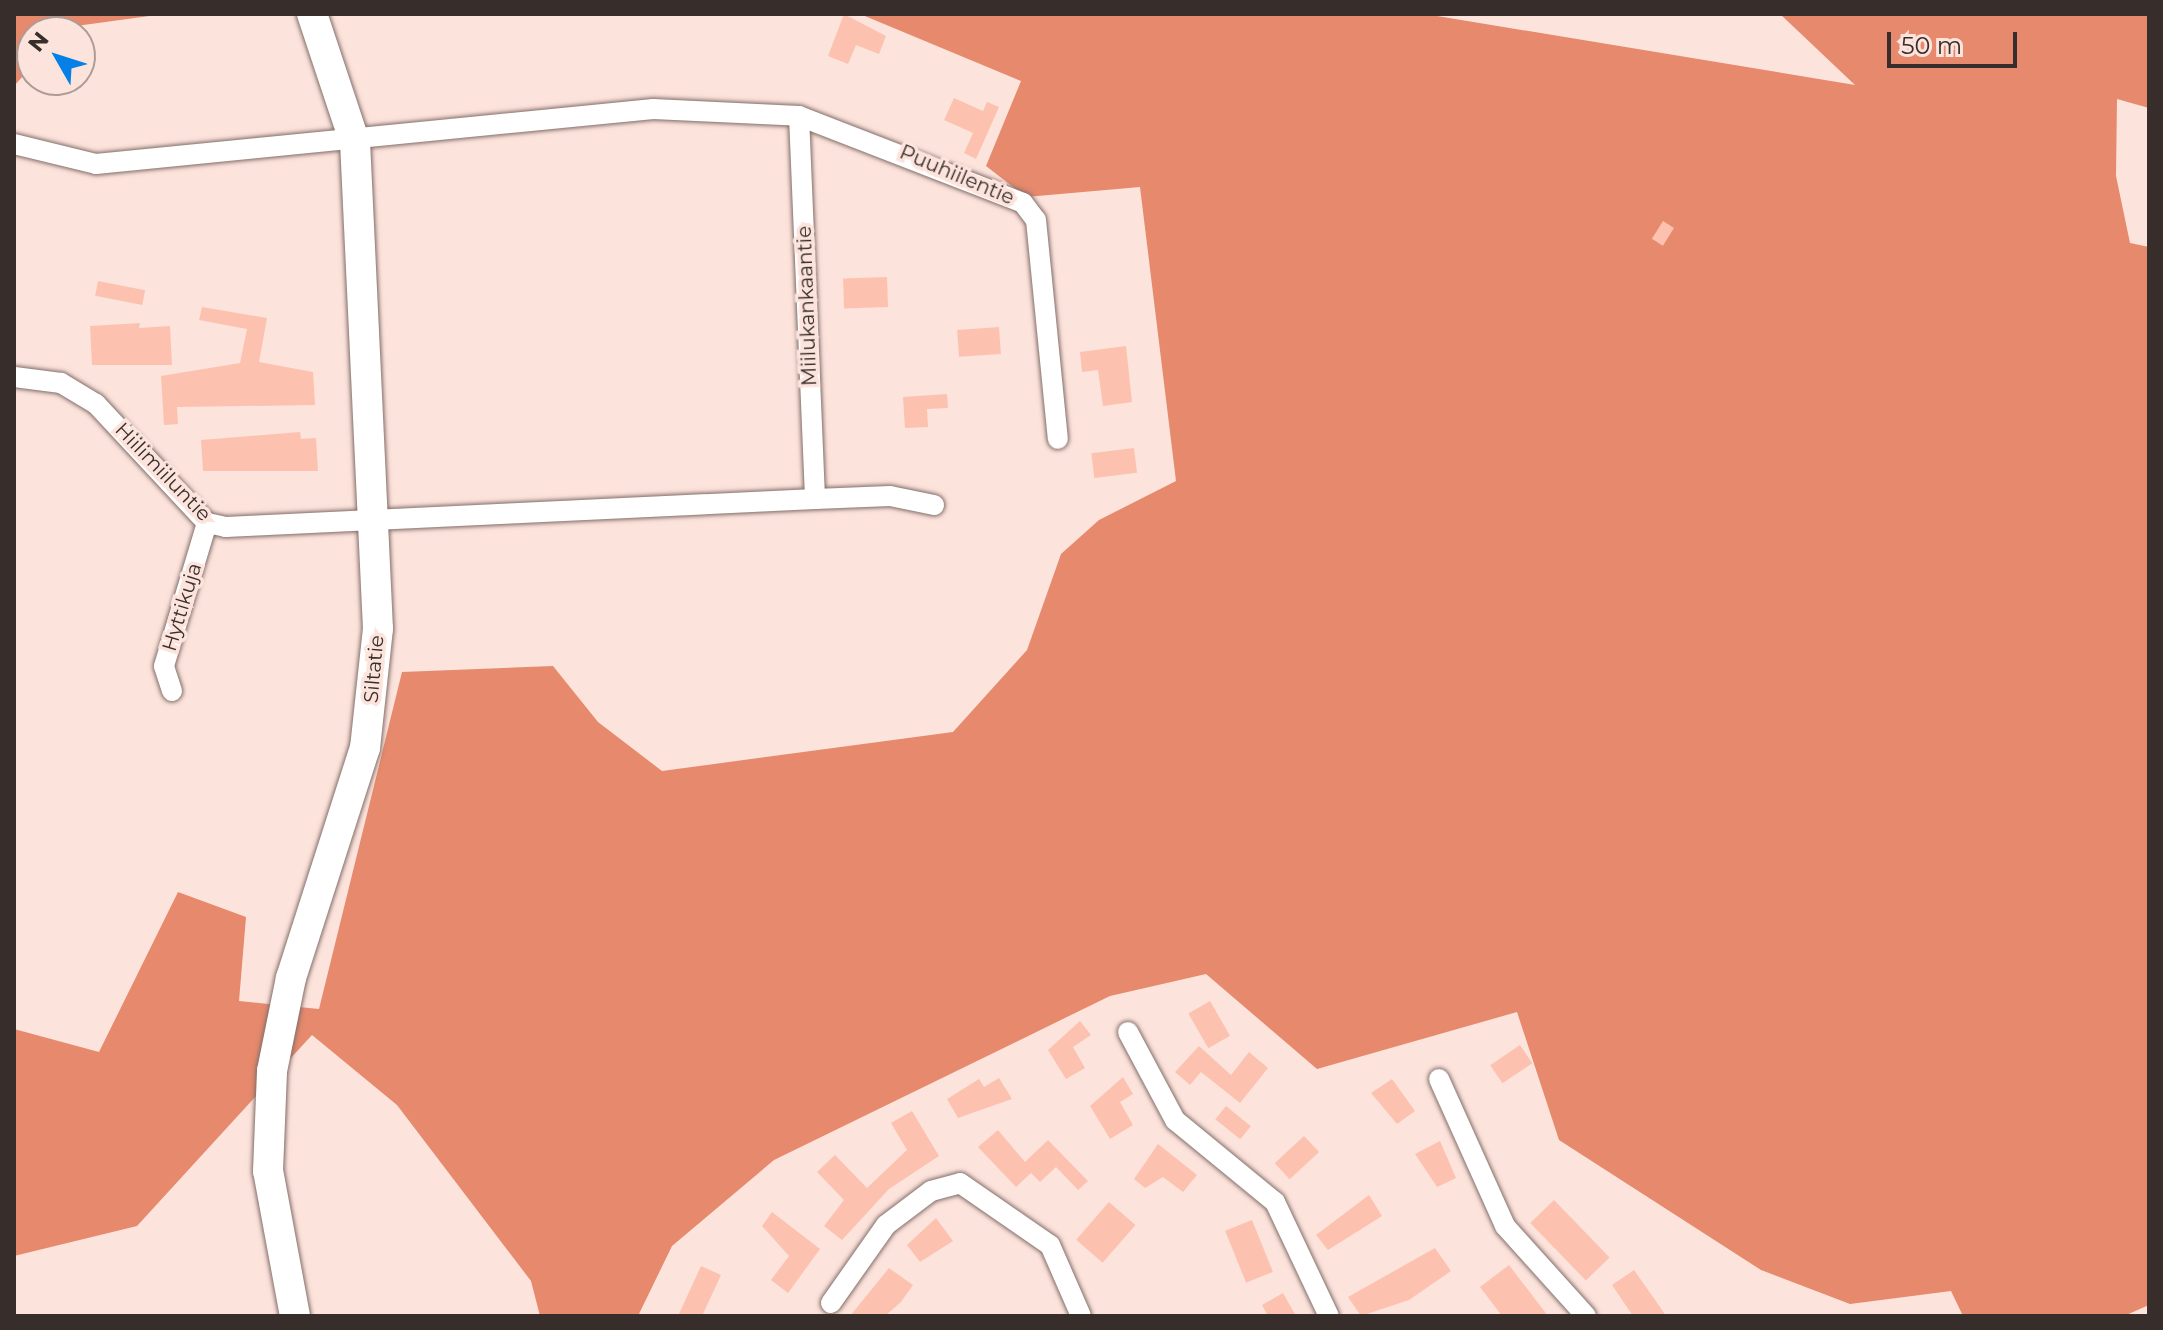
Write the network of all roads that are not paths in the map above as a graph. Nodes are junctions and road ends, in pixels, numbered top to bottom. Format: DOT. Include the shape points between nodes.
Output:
graph roads {
  1 [pos="312,14"];
  2 [pos="799,116"];
  3 [pos="355,143"];
  4 [pos="14,144"];
  5 [pos="14,377"];
  6 [pos="1058,439"];
  7 [pos="815,499"];
  8 [pos="934,505"];
  9 [pos="372,521"];
  10 [pos="207,523"];
  11 [pos="172,691"];
  12 [pos="1128,1032"];
  13 [pos="1439,1079"];
  14 [pos="831,1303"];
  15 [pos="295,1316"];
  16 [pos="1081,1316"];
  17 [pos="1329,1316"];
  18 [pos="1586,1316"];
  1 -- 3 [label="street, Siltatie"];
  2 -- 3 [label="street" via="640,110"];
  2 -- 6 [label="street, Puuhiilentie" via="1023,203 1036,220"];
  2 -- 7 [label="street, Miilukankaantie"];
  3 -- 4 [label="street" via="96,164"];
  3 -- 9 [label="street, Siltatie"];
  5 -- 10 [label="street, Hiilimiiluntie" via="61,383 96,404"];
  7 -- 8 [label="street" via="890,496"];
  7 -- 9 [label="street"];
  9 -- 10 [label="street, Hiilimiiluntie"];
  9 -- 15 [label="street, Siltatie" via="378,642 365,748 291,978 272,1071 268,1171"];
  10 -- 11 [label="street, Hyttikuja" via="164,666"];
  12 -- 17 [label="street" via="1175,1120 1275,1202"];
  13 -- 18 [label="street" via="1505,1226"];
  14 -- 16 [label="street" via="886,1225 931,1191 960,1183 1050,1245"];
}
